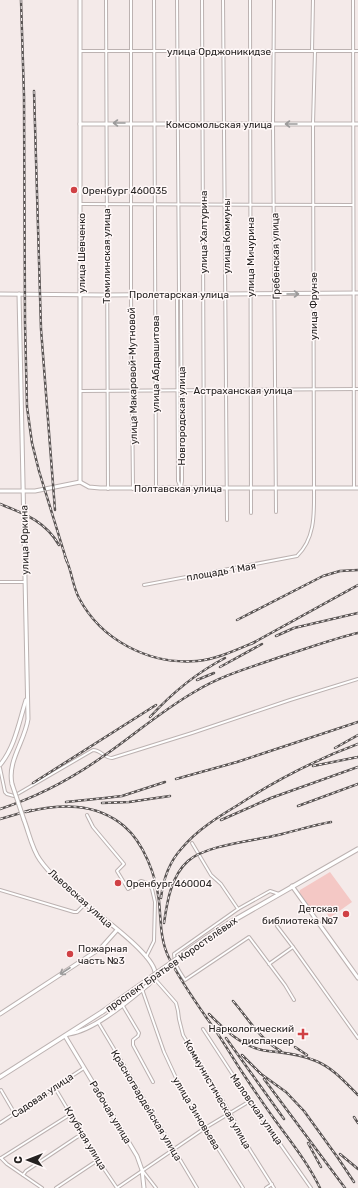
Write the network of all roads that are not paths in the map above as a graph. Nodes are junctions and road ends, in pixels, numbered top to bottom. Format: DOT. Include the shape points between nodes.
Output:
graph roads {
  1 [pos="80,0"];
  2 [pos="106,0"];
  3 [pos="131,0"];
  4 [pos="154,0"];
  5 [pos="177,0"];
  6 [pos="202,0"];
  7 [pos="224,0"];
  8 [pos="250,0"];
  9 [pos="274,0"];
  10 [pos="313,0"];
  11 [pos="354,0"];
  12 [pos="80,51"];
  13 [pos="106,51"];
  14 [pos="131,51"];
  15 [pos="155,51"];
  16 [pos="178,51"];
  17 [pos="202,51"];
  18 [pos="225,51"];
  19 [pos="250,51"];
  20 [pos="274,51"];
  21 [pos="314,51"];
  22 [pos="354,51"];
  23 [pos="358,51"];
  24 [pos="106,123"];
  25 [pos="131,123"];
  26 [pos="80,124"];
  27 [pos="154,124"];
  28 [pos="178,124"];
  29 [pos="201,124"];
  30 [pos="225,124"];
  31 [pos="249,124"];
  32 [pos="273,124"];
  33 [pos="313,124"];
  34 [pos="353,124"];
  35 [pos="358,124"];
  36 [pos="81,204"];
  37 [pos="226,204"];
  38 [pos="250,204"];
  39 [pos="106,205"];
  40 [pos="131,205"];
  41 [pos="154,205"];
  42 [pos="178,205"];
  43 [pos="202,205"];
  44 [pos="274,205"];
  45 [pos="313,205"];
  46 [pos="353,205"];
  47 [pos="0,294"];
  48 [pos="19,294"];
  49 [pos="81,294"];
  50 [pos="131,294"];
  51 [pos="154,294"];
  52 [pos="179,294"];
  53 [pos="203,294"];
  54 [pos="226,294"];
  55 [pos="250,294"];
  56 [pos="275,294"];
  57 [pos="313,294"];
  58 [pos="353,294"];
  59 [pos="358,294"];
  60 [pos="106,295"];
  61 [pos="81,390"];
  62 [pos="203,390"];
  63 [pos="227,390"];
  64 [pos="250,390"];
  65 [pos="275,390"];
  66 [pos="313,390"];
  67 [pos="354,390"];
  68 [pos="358,390"];
  69 [pos="107,391"];
  70 [pos="132,391"];
  71 [pos="155,391"];
  72 [pos="177,391"];
  73 [pos="181,391"];
  74 [pos="80,482"];
  75 [pos="108,488"];
  76 [pos="156,488"];
  77 [pos="181,488"];
  78 [pos="204,488"];
  79 [pos="228,488"];
  80 [pos="251,488"];
  81 [pos="275,488"];
  82 [pos="314,488"];
  83 [pos="354,488"];
  84 [pos="358,488"];
  85 [pos="133,489"];
  86 [pos="0,491"];
  87 [pos="23,492"];
  88 [pos="276,512"];
  89 [pos="251,513"];
  90 [pos="227,520"];
  91 [pos="297,556"];
  92 [pos="0,582"];
  93 [pos="25,582"];
  94 [pos="144,585"];
  95 [pos="358,679"];
  96 [pos="27,696"];
  97 [pos="19,724"];
  98 [pos="26,727"];
  99 [pos="0,765"];
  100 [pos="0,768"];
  101 [pos="12,784"];
  102 [pos="86,815"];
  103 [pos="192,843"];
  104 [pos="358,849"];
  105 [pos="292,886"];
  106 [pos="0,890"];
  107 [pos="279,894"];
  108 [pos="85,904"];
  109 [pos="238,909"];
  110 [pos="277,926"];
  111 [pos="117,930"];
  112 [pos="293,947"];
  113 [pos="146,956"];
  114 [pos="269,964"];
  115 [pos="154,978"];
  116 [pos="358,978"];
  117 [pos="142,989"];
  118 [pos="294,1000"];
  119 [pos="122,1005"];
  120 [pos="0,1014"];
  121 [pos="98,1022"];
  122 [pos="81,1026"];
  123 [pos="84,1030"];
  124 [pos="203,1030"];
  125 [pos="67,1035"];
  126 [pos="358,1038"];
  127 [pos="85,1067"];
  128 [pos="0,1077"];
  129 [pos="153,1082"];
  130 [pos="55,1088"];
  131 [pos="1,1090"];
  132 [pos="250,1100"];
  133 [pos="230,1113"];
  134 [pos="15,1114"];
  135 [pos="71,1114"];
  136 [pos="0,1123"];
  137 [pos="205,1128"];
  138 [pos="83,1134"];
  139 [pos="173,1150"];
  140 [pos="0,1158"];
  141 [pos="98,1160"];
  142 [pos="142,1170"];
  143 [pos="23,1175"];
  144 [pos="272,1184"];
  145 [pos="42,1188"];
  146 [pos="56,1188"];
  147 [pos="117,1188"];
  148 [pos="144,1188"];
  149 [pos="156,1188"];
  150 [pos="197,1188"];
  151 [pos="243,1188"];
  152 [pos="266,1188"];
  153 [pos="274,1188"];
  154 [pos="311,1188"];
  1 -- 12 [label="main road, улица Шевченко"];
  2 -- 13 [label="street, Томилинская улица"];
  3 -- 14 [label="street, улица Макаровой-Мутновой"];
  4 -- 15 [label="street, улица Абдрашитова"];
  5 -- 16 [label="street, Новгородская улица"];
  6 -- 17 [label="street, улица Халтурина"];
  7 -- 18 [label="street, улица Коммуны"];
  8 -- 19 [label="street, улица Мичурина"];
  9 -- 20 [label="street, Гребенская улица"];
  10 -- 21 [label="street, улица Фрунзе"];
  11 -- 22 [label="street"];
  12 -- 13 [label="street, улица Орджоникидзе"];
  12 -- 26 [label="main road, улица Шевченко"];
  13 -- 14 [label="street, улица Орджоникидзе"];
  13 -- 24 [label="street, Томилинская улица"];
  14 -- 15 [label="street, улица Орджоникидзе"];
  14 -- 25 [label="street, улица Макаровой-Мутновой"];
  15 -- 16 [label="street, улица Орджоникидзе"];
  15 -- 27 [label="street, улица Абдрашитова"];
  16 -- 17 [label="street, улица Орджоникидзе"];
  16 -- 28 [label="street, Новгородская улица"];
  17 -- 18 [label="street, улица Орджоникидзе"];
  17 -- 29 [label="street, улица Халтурина"];
  18 -- 19 [label="street, улица Орджоникидзе"];
  18 -- 30 [label="street, улица Коммуны"];
  19 -- 20 [label="street, улица Орджоникидзе"];
  19 -- 31 [label="street, улица Мичурина"];
  20 -- 21 [label="street, улица Орджоникидзе"];
  20 -- 32 [label="street, Гребенская улица"];
  21 -- 22 [label="street, улица Орджоникидзе"];
  21 -- 33 [label="street, улица Фрунзе"];
  22 -- 23 [label="street, улица Орджоникидзе"];
  22 -- 34 [label="street"];
  25 -- 24 [label="main road, Комсомольская улица, one-way"];
  24 -- 26 [label="main road, Комсомольская улица"];
  24 -- 39 [label="street, Томилинская улица"];
  25 -- 27 [label="main road, Комсомольская улица"];
  25 -- 40 [label="street, улица Макаровой-Мутновой"];
  26 -- 36 [label="main road, улица Шевченко"];
  27 -- 28 [label="main road, Комсомольская улица"];
  27 -- 41 [label="street, улица Абдрашитова"];
  28 -- 29 [label="main road, Комсомольская улица"];
  28 -- 42 [label="street, Новгородская улица"];
  29 -- 30 [label="main road, Комсомольская улица"];
  29 -- 43 [label="street, улица Халтурина"];
  30 -- 31 [label="main road, Комсомольская улица"];
  30 -- 37 [label="street, улица Коммуны"];
  31 -- 32 [label="main road, Комсомольская улица"];
  31 -- 38 [label="street, улица Мичурина"];
  33 -- 32 [label="main road, Комсомольская улица, one-way"];
  32 -- 44 [label="street, Гребенская улица"];
  33 -- 34 [label="main road, Комсомольская улица"];
  33 -- 45 [label="street, улица Фрунзе"];
  34 -- 35 [label="main road, Комсомольская улица"];
  34 -- 46 [label="street"];
  36 -- 39 [label="street"];
  36 -- 49 [label="main road, улица Шевченко"];
  37 -- 38 [label="street"];
  37 -- 43 [label="street"];
  37 -- 54 [label="street, улица Коммуны"];
  38 -- 44 [label="street"];
  38 -- 55 [label="street, улица Мичурина"];
  39 -- 40 [label="street"];
  39 -- 60 [label="street, Томилинская улица"];
  40 -- 41 [label="street"];
  40 -- 50 [label="street, улица Макаровой-Мутновой"];
  41 -- 42 [label="street"];
  41 -- 51 [label="street, улица Абдрашитова"];
  42 -- 43 [label="street"];
  42 -- 52 [label="street, Новгородская улица"];
  43 -- 53 [label="street, улица Халтурина"];
  44 -- 45 [label="street"];
  44 -- 56 [label="street, Гребенская улица"];
  45 -- 46 [label="street"];
  45 -- 57 [label="street, улица Фрунзе"];
  46 -- 58 [label="street"];
  47 -- 48 [label="main road, Пролетарская улица"];
  48 -- 49 [label="main road, Пролетарская улица"];
  48 -- 87 [label="main road, улица Юркина"];
  49 -- 60 [label="main road, Пролетарская улица"];
  49 -- 61 [label="main road, улица Шевченко"];
  50 -- 51 [label="main road, Пролетарская улица"];
  50 -- 60 [label="main road, Пролетарская улица"];
  50 -- 70 [label="street, улица Макаровой-Мутновой"];
  51 -- 52 [label="main road, Пролетарская улица"];
  51 -- 71 [label="street, улица Абдрашитова"];
  52 -- 53 [label="main road, Пролетарская улица"];
  52 -- 72 [label="street, Новгородская улица"];
  52 -- 73 [label="street, Новгородская улица"];
  53 -- 54 [label="main road, Пролетарская улица"];
  53 -- 62 [label="street, улица Халтурина"];
  54 -- 55 [label="main road, Пролетарская улица"];
  54 -- 63 [label="street, улица Коммуны"];
  55 -- 56 [label="main road, Пролетарская улица"];
  55 -- 64 [label="street, улица Мичурина"];
  56 -- 57 [label="main road, Пролетарская улица, one-way"];
  56 -- 65 [label="street, Гребенская улица"];
  57 -- 58 [label="main road, Пролетарская улица"];
  57 -- 66 [label="street, улица Фрунзе"];
  58 -- 59 [label="main road, Пролетарская улица"];
  58 -- 67 [label="street"];
  60 -- 69 [label="street, Томилинская улица"];
  61 -- 69 [label="street, Астраханская улица"];
  61 -- 74 [label="main road, улица Шевченко"];
  62 -- 63 [label="street, Астраханская улица"];
  62 -- 73 [label="street, Астраханская улица"];
  62 -- 78 [label="street, улица Халтурина"];
  63 -- 64 [label="street, Астраханская улица"];
  63 -- 79 [label="street, улица Коммуны"];
  64 -- 65 [label="street, Астраханская улица"];
  64 -- 80 [label="street, улица Мичурина"];
  65 -- 66 [label="street, Астраханская улица"];
  65 -- 81 [label="street, Гребенская улица"];
  66 -- 67 [label="street, Астраханская улица"];
  66 -- 82 [label="street, улица Фрунзе"];
  67 -- 68 [label="street, Астраханская улица"];
  67 -- 83 [label="street"];
  69 -- 70 [label="street, Астраханская улица"];
  69 -- 75 [label="street, Томилинская улица"];
  70 -- 71 [label="street, Астраханская улица"];
  70 -- 85 [label="street, улица Макаровой-Мутновой"];
  71 -- 72 [label="street, Астраханская улица"];
  71 -- 76 [label="street, улица Абдрашитова"];
  72 -- 73 [label="street, Астраханская улица"];
  72 -- 77 [label="street, Новгородская улица" via="178,481"];
  73 -- 77 [label="street, Новгородская улица"];
  74 -- 75 [label="main road, Полтавская улица" via="89,487"];
  74 -- 87 [label="main road, Полтавская улица"];
  75 -- 85 [label="main road, Полтавская улица"];
  76 -- 77 [label="main road, Полтавская улица"];
  76 -- 85 [label="main road, Полтавская улица"];
  77 -- 78 [label="main road, Полтавская улица"];
  78 -- 79 [label="main road, Полтавская улица"];
  79 -- 80 [label="main road, Полтавская улица"];
  79 -- 90 [label="street, улица Коммуны"];
  80 -- 81 [label="main road, Полтавская улица"];
  80 -- 89 [label="street, улица Мичурина"];
  81 -- 82 [label="main road, Полтавская улица"];
  81 -- 88 [label="street, Гребенская улица"];
  82 -- 83 [label="main road, Полтавская улица"];
  82 -- 91 [label="street, улица Фрунзе" via="312,528 310,536"];
  83 -- 84 [label="main road, Полтавская улица"];
  86 -- 87 [label="main road, Полтавская улица"];
  87 -- 93 [label="main road, улица Юркина"];
  91 -- 94 [label="street, площадь 1 Мая"];
  92 -- 93 [label="street"];
  93 -- 96 [label="main road, улица Юркина"];
  95 -- 100 [label="street" via="112,758 93,750 14,796 5,792"];
  96 -- 97 [label="main road"];
  96 -- 98 [label="main road, улица Юркина"];
  97 -- 98 [label="main road" via="25,724"];
  97 -- 99 [label="main road" via="10,751"];
  98 -- 101 [label="main road, улица Юркина" via="12,766"];
  101 -- 108 [label="main road, Львовская улица, bridge" via="40,860"];
  102 -- 113 [label="street" via="124,864 117,871 128,889 141,881 152,889 155,902 154,941"];
  103 -- 109 [label="street" via="211,875 224,888"];
  104 -- 105 [label="main road, проспект Братьев Коростелёвых"];
  105 -- 107 [label="main road, проспект Братьев Коростелёвых"];
  105 -- 116 [label="main road"];
  106 -- 108 [label="street" via="74,912"];
  107 -- 109 [label="street" via="270,891"];
  107 -- 122 [label="main road, проспект Братьев Коростелёвых, bridge" via="200,942"];
  108 -- 111 [label="main road, Львовская улица"];
  109 -- 114 [label="street" via="174,954 175,964 184,980 249,937"];
  110 -- 112 [label="street"];
  111 -- 113 [label="main road, Львовская улица"];
  111 -- 120 [label="main road, one-way" via="101,948"];
  112 -- 114 [label="street"];
  112 -- 126 [label="street"];
  113 -- 115 [label="main road, Львовская улица" via="155,970"];
  114 -- 118 [label="street"];
  115 -- 117 [label="main road, проспект Братьев Коростелёвых"];
  115 -- 133 [label="street, Коммунистическая улица" via="176,1003 184,1035"];
  117 -- 119 [label="main road, проспект Братьев Коростелёвых"];
  117 -- 137 [label="street, улица Зиновьева" via="182,1093"];
  119 -- 121 [label="main road, проспект Братьев Коростелёвых"];
  119 -- 129 [label="street" via="139,1033 132,1045"];
  121 -- 123 [label="main road, проспект Братьев Коростелёвых"];
  121 -- 139 [label="street, Красногвардейская улица"];
  122 -- 123 [label="main road"];
  122 -- 125 [label="main road, проспект Братьев Коростелёвых"];
  123 -- 125 [label="main road, проспект Братьев Коростелёвых"];
  124 -- 132 [label="street, Маловская улица"];
  125 -- 127 [label="main road, Рабочая улица"];
  125 -- 128 [label="main road, проспект Братьев Коростелёвых"];
  127 -- 130 [label="street, Садовая улица"];
  127 -- 142 [label="main road, Рабочая улица" via="134,1150"];
  130 -- 134 [label="street, Садовая улица"];
  130 -- 135 [label="street, Клубная улица"];
  131 -- 134 [label="street"];
  132 -- 133 [label="street"];
  132 -- 154 [label="street, Маловская улица"];
  133 -- 137 [label="street"];
  133 -- 144 [label="street, Коммунистическая улица"];
  134 -- 136 [label="street, Садовая улица"];
  135 -- 138 [label="street, Клубная улица"];
  135 -- 140 [label="street"];
  137 -- 139 [label="street"];
  137 -- 151 [label="street, улица Зиновьева"];
  138 -- 141 [label="street, Клубная улица"];
  138 -- 143 [label="street"];
  139 -- 142 [label="street"];
  139 -- 150 [label="street, Красногвардейская улица"];
  140 -- 143 [label="street"];
  141 -- 146 [label="street"];
  141 -- 147 [label="street, Клубная улица"];
  142 -- 147 [label="street"];
  142 -- 148 [label="main road"];
  142 -- 149 [label="street, Рабочая улица"];
  143 -- 145 [label="street"];
  144 -- 152 [label="street"];
  144 -- 153 [label="street, Коммунистическая улица"];
}
